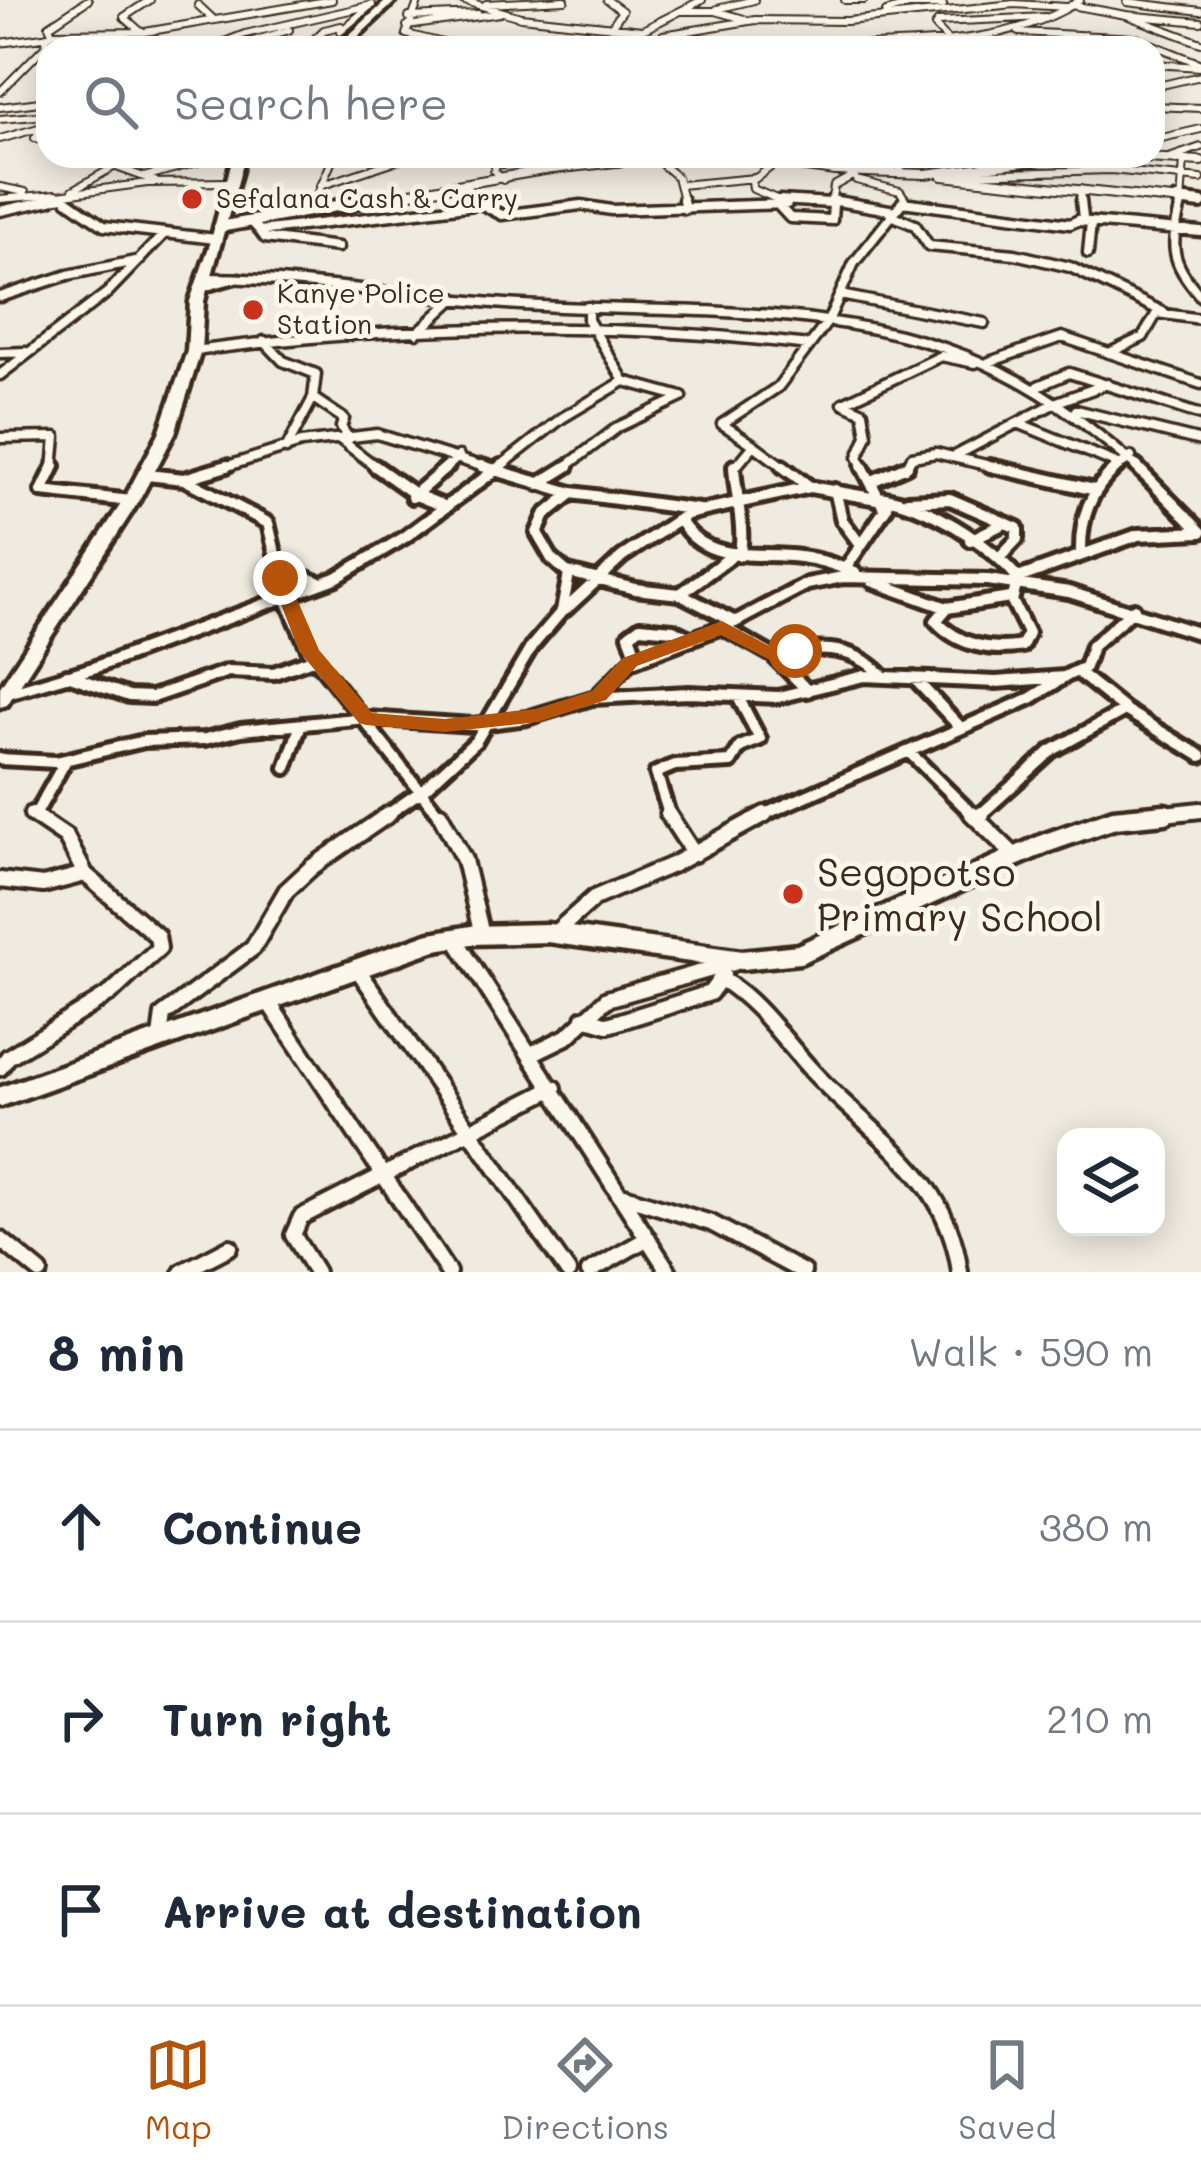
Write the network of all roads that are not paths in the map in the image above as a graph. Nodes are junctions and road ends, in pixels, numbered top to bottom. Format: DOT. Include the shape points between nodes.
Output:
graph roads {
  1 [pos="88,0"];
  2 [pos="150,0"];
  3 [pos="332,0"];
  4 [pos="392,0"];
  5 [pos="419,0"];
  6 [pos="460,0"];
  7 [pos="565,0"];
  8 [pos="607,0"];
  9 [pos="702,0"];
  10 [pos="754,0"];
  11 [pos="845,0"];
  12 [pos="864,0"];
  13 [pos="1080,0"];
  14 [pos="1128,1"];
  15 [pos="937,2"];
  16 [pos="1002,2"];
  17 [pos="970,3"];
  18 [pos="485,4"];
  19 [pos="198,5"];
  20 [pos="376,6"];
  21 [pos="980,6"];
  22 [pos="1069,6"];
  23 [pos="300,9"];
  24 [pos="712,10"];
  25 [pos="677,11"];
  26 [pos="1201,11"];
  27 [pos="504,12"];
  28 [pos="1116,13"];
  29 [pos="701,14"];
  30 [pos="886,15"];
  31 [pos="1127,16"];
  32 [pos="325,17"];
  33 [pos="1017,17"];
  34 [pos="1054,18"];
  35 [pos="214,20"];
  36 [pos="314,20"];
  37 [pos="755,20"];
  38 [pos="990,21"];
  39 [pos="1201,22"];
  40 [pos="1031,25"];
  41 [pos="408,26"];
  42 [pos="611,27"];
  43 [pos="684,29"];
  44 [pos="642,30"];
  45 [pos="140,31"];
  46 [pos="1012,31"];
  47 [pos="1107,33"];
  48 [pos="663,34"];
  49 [pos="1086,34"];
  50 [pos="51,35"];
  51 [pos="349,35"];
  52 [pos="45,36"];
  53 [pos="239,36"];
  54 [pos="266,36"];
  55 [pos="318,36"];
  56 [pos="402,36"];
  57 [pos="433,36"];
  58 [pos="626,36"];
  59 [pos="681,36"];
  60 [pos="944,36"];
  61 [pos="956,36"];
  62 [pos="1016,36"];
  63 [pos="1089,36"];
  64 [pos="1129,36"];
  65 [pos="36,38"];
  66 [pos="0,39"];
  67 [pos="1201,43"];
  68 [pos="1165,44"];
  69 [pos="36,55"];
  70 [pos="1165,60"];
  71 [pos="1200,62"];
  72 [pos="1165,64"];
  73 [pos="1174,64"];
  74 [pos="1201,76"];
  75 [pos="1165,84"];
  76 [pos="0,92"];
  77 [pos="36,102"];
  78 [pos="1165,106"];
  79 [pos="0,107"];
  80 [pos="1201,108"];
  81 [pos="0,119"];
  82 [pos="36,121"];
  83 [pos="36,125"];
  84 [pos="1201,129"];
  85 [pos="1165,137"];
  86 [pos="0,139"];
  87 [pos="1201,147"];
  88 [pos="1166,159"];
  89 [pos="1184,160"];
  90 [pos="1201,161"];
  91 [pos="113,168"];
  92 [pos="127,168"];
  93 [pos="176,168"];
  94 [pos="235,168"];
  95 [pos="329,168"];
  96 [pos="377,168"];
  97 [pos="495,168"];
  98 [pos="581,168"];
  99 [pos="670,168"];
  100 [pos="769,168"];
  101 [pos="809,168"];
  102 [pos="852,168"];
  103 [pos="900,168"];
  104 [pos="962,168"];
  105 [pos="949,170"];
  106 [pos="328,171"];
  107 [pos="901,173"];
  108 [pos="361,174"];
  109 [pos="854,174"];
  110 [pos="925,175"];
  111 [pos="144,177"];
  112 [pos="1184,177"];
  113 [pos="755,178"];
  114 [pos="1201,179"];
  115 [pos="503,180"];
  116 [pos="159,182"];
  117 [pos="231,182"];
  118 [pos="680,185"];
  119 [pos="320,186"];
  120 [pos="466,186"];
  121 [pos="0,187"];
  122 [pos="1080,189"];
  123 [pos="28,193"];
  124 [pos="64,195"];
  125 [pos="16,196"];
  126 [pos="0,199"];
  127 [pos="1180,199"];
  128 [pos="780,202"];
  129 [pos="1201,202"];
  130 [pos="832,203"];
  131 [pos="475,205"];
  132 [pos="320,206"];
  133 [pos="685,209"];
  134 [pos="5,210"];
  135 [pos="896,210"];
  136 [pos="251,221"];
  137 [pos="1079,221"];
  138 [pos="1091,222"];
  139 [pos="1174,230"];
  140 [pos="260,231"];
  141 [pos="1201,232"];
  142 [pos="163,235"];
  143 [pos="217,237"];
  144 [pos="338,247"];
  145 [pos="1088,253"];
  146 [pos="140,260"];
  147 [pos="1201,273"];
  148 [pos="1182,275"];
  149 [pos="206,278"];
  150 [pos="238,278"];
  151 [pos="840,295"];
  152 [pos="0,297"];
  153 [pos="1201,297"];
  154 [pos="455,298"];
  155 [pos="516,304"];
  156 [pos="588,307"];
  157 [pos="1163,312"];
  158 [pos="774,313"];
  159 [pos="1201,319"];
  160 [pos="828,321"];
  161 [pos="984,322"];
  162 [pos="509,331"];
  163 [pos="417,333"];
  164 [pos="596,333"];
  165 [pos="760,338"];
  166 [pos="264,341"];
  167 [pos="194,343"];
  168 [pos="809,345"];
  169 [pos="26,352"];
  170 [pos="0,353"];
  171 [pos="1109,353"];
  172 [pos="986,361"];
  173 [pos="0,374"];
  174 [pos="624,381"];
  175 [pos="1201,383"];
  176 [pos="1107,384"];
  177 [pos="1038,386"];
  178 [pos="313,398"];
  179 [pos="1062,404"];
  180 [pos="1201,415"];
  181 [pos="1018,423"];
  182 [pos="0,438"];
  183 [pos="345,440"];
  184 [pos="1201,440"];
  185 [pos="754,445"];
  186 [pos="286,449"];
  187 [pos="459,456"];
  188 [pos="953,457"];
  189 [pos="1131,457"];
  190 [pos="1118,464"];
  191 [pos="503,469"];
  192 [pos="147,475"];
  193 [pos="184,478"];
  194 [pos="872,481"];
  195 [pos="539,484"];
  196 [pos="810,487"];
  197 [pos="835,490"];
  198 [pos="1095,490"];
  199 [pos="572,493"];
  200 [pos="412,497"];
  201 [pos="131,501"];
  202 [pos="880,501"];
  203 [pos="903,501"];
  204 [pos="735,506"];
  205 [pos="446,507"];
  206 [pos="699,510"];
  207 [pos="1196,516"];
  208 [pos="679,520"];
  209 [pos="1004,524"];
  210 [pos="970,540"];
  211 [pos="859,542"];
  212 [pos="1081,554"];
  213 [pos="736,555"];
  214 [pos="1000,557"];
  215 [pos="279,567"];
  216 [pos="568,572"];
  217 [pos="847,572"];
  218 [pos="599,578"];
  219 [pos="869,580"];
  220 [pos="1016,581"];
  221 [pos="320,583"];
  222 [pos="680,593"];
  223 [pos="285,596"];
  224 [pos="1010,598"];
  225 [pos="947,608"];
  226 [pos="1134,609"];
  227 [pos="559,615"];
  228 [pos="729,625"];
  229 [pos="1201,634"];
  230 [pos="692,639"];
  231 [pos="772,655"];
  232 [pos="315,658"];
  233 [pos="638,659"];
  234 [pos="1078,672"];
  235 [pos="67,675"];
  236 [pos="883,675"];
  237 [pos="912,677"];
  238 [pos="1064,677"];
  239 [pos="808,691"];
  240 [pos="2,697"];
  241 [pos="738,697"];
  242 [pos="592,698"];
  243 [pos="1125,710"];
  244 [pos="366,718"];
  245 [pos="491,722"];
  246 [pos="300,727"];
  247 [pos="961,728"];
  248 [pos="909,752"];
  249 [pos="1201,756"];
  250 [pos="0,760"];
  251 [pos="66,760"];
  252 [pos="286,768"];
  253 [pos="424,789"];
  254 [pos="1201,810"];
  255 [pos="978,817"];
  256 [pos="694,854"];
  257 [pos="1015,856"];
  258 [pos="85,874"];
  259 [pos="0,880"];
  260 [pos="481,931"];
  261 [pos="556,932"];
  262 [pos="454,937"];
  263 [pos="356,967"];
  264 [pos="730,969"];
  265 [pos="266,999"];
  266 [pos="584,1018"];
  267 [pos="160,1037"];
  268 [pos="531,1054"];
  269 [pos="0,1068"];
  270 [pos="554,1088"];
  271 [pos="1,1093"];
  272 [pos="468,1131"];
  273 [pos="380,1177"];
  274 [pos="621,1195"];
  275 [pos="647,1238"];
  276 [pos="0,1239"];
  277 [pos="230,1247"];
  278 [pos="40,1272"];
  279 [pos="182,1272"];
  280 [pos="316,1272"];
  281 [pos="448,1272"];
  282 [pos="568,1272"];
  283 [pos="589,1272"];
  284 [pos="669,1272"];
  285 [pos="803,1272"];
  286 [pos="960,1272"];
  1 -- 50 [label="street" via="49,26"];
  2 -- 45 [label="street" via="124,16"];
  3 -- 23 [label="street"];
  4 -- 20 [label="highway"];
  5 -- 41 [label="street"];
  6 -- 18 [label="street"];
  7 -- 18 [label="street"];
  8 -- 42 [label="street" via="622,10"];
  9 -- 25 [label="street"];
  10 -- 24 [label="street"];
  11 -- 12 [label="street"];
  13 -- 22 [label="street"];
  14 -- 26 [label="street"];
  14 -- 28 [label="street"];
  15 -- 17 [label="street"];
  15 -- 30 [label="street"];
  16 -- 21 [label="street"];
  16 -- 22 [label="street"];
  16 -- 33 [label="street"];
  17 -- 21 [label="street"];
  17 -- 30 [label="street"];
  18 -- 27 [label="street"];
  19 -- 35 [label="street"];
  20 -- 32 [label="street"];
  20 -- 51 [label="highway"];
  20 -- 51 [label="street"];
  21 -- 38 [label="street"];
  22 -- 28 [label="street"];
  22 -- 34 [label="street"];
  23 -- 32 [label="street"];
  23 -- 35 [label="street"];
  24 -- 29 [label="street"];
  24 -- 37 [label="street"];
  25 -- 29 [label="street"];
  25 -- 44 [label="street"];
  27 -- 41 [label="street"];
  27 -- 42 [label="street"];
  28 -- 31 [label="street"];
  29 -- 43 [label="street"];
  30 -- 37 [label="street"];
  31 -- 39 [label="street"];
  31 -- 47 [label="street"];
  31 -- 67 [label="street"];
  32 -- 36 [label="street"];
  33 -- 34 [label="street"];
  33 -- 38 [label="street"];
  33 -- 40 [label="street"];
  34 -- 40 [label="street"];
  35 -- 45 [label="street"];
  36 -- 53 [label="street"];
  36 -- 54 [label="street"];
  37 -- 43 [label="street"];
  38 -- 46 [label="street"];
  38 -- 60 [label="street" via="938,22"];
  40 -- 46 [label="street"];
  41 -- 56 [label="street"];
  41 -- 57 [label="street"];
  42 -- 44 [label="street"];
  43 -- 44 [label="street"];
  43 -- 48 [label="street"];
  44 -- 48 [label="street"];
  44 -- 58 [label="street"];
  45 -- 50 [label="street"];
  46 -- 49 [label="street"];
  46 -- 61 [label="street"];
  46 -- 62 [label="street"];
  47 -- 49 [label="street"];
  47 -- 64 [label="street"];
  48 -- 59 [label="street"];
  49 -- 63 [label="street"];
  50 -- 52 [label="street"];
  51 -- 55 [label="street"];
  65 -- 66 [label="street"];
  68 -- 71 [label="street"];
  69 -- 76 [label="street"];
  70 -- 73 [label="street"];
  71 -- 73 [label="street"];
  72 -- 73 [label="street"];
  74 -- 75 [label="street"];
  77 -- 79 [label="street"];
  78 -- 80 [label="street"];
  81 -- 82 [label="street"];
  83 -- 86 [label="street"];
  84 -- 85 [label="street"];
  87 -- 88 [label="street"];
  88 -- 89 [label="street"];
  89 -- 90 [label="street"];
  89 -- 112 [label="street"];
  91 -- 124 [label="street"];
  92 -- 111 [label="street"];
  93 -- 111 [label="street"];
  94 -- 117 [label="highway"];
  95 -- 106 [label="street"];
  96 -- 108 [label="street"];
  97 -- 115 [label="street"];
  98 -- 115 [label="street"];
  99 -- 118 [label="street"];
  100 -- 113 [label="street"];
  101 -- 109 [label="street"];
  102 -- 109 [label="street"];
  103 -- 107 [label="street"];
  104 -- 105 [label="street"];
  105 -- 110 [label="street"];
  105 -- 112 [label="street"];
  106 -- 108 [label="street"];
  106 -- 119 [label="street"];
  107 -- 109 [label="street"];
  107 -- 110 [label="street"];
  108 -- 119 [label="street"];
  109 -- 130 [label="street" via="833,186"];
  109 -- 135 [label="street" via="858,182 900,191 905,199"];
  110 -- 122 [label="street"];
  111 -- 116 [label="street"];
  112 -- 114 [label="street"];
  112 -- 127 [label="street"];
  113 -- 118 [label="street"];
  113 -- 128 [label="street" via="751,187"];
  115 -- 120 [label="street"];
  116 -- 117 [label="street"];
  116 -- 124 [label="street"];
  117 -- 143 [label="highway"];
  118 -- 133 [label="street"];
  119 -- 132 [label="street"];
  120 -- 131 [label="street"];
  120 -- 132 [label="street"];
  121 -- 123 [label="street"];
  122 -- 127 [label="street"];
  122 -- 137 [label="street"];
  123 -- 124 [label="street"];
  123 -- 125 [label="street"];
  124 -- 134 [label="street"];
  124 -- 142 [label="street" via="98,224"];
  125 -- 126 [label="street"];
  125 -- 134 [label="street"];
  127 -- 129 [label="street"];
  127 -- 139 [label="street"];
  128 -- 130 [label="street"];
  128 -- 130 [label="street" via="790,218 832,220"];
  128 -- 133 [label="street"];
  130 -- 135 [label="street"];
  131 -- 133 [label="street" via="502,215 581,205"];
  131 -- 140 [label="street"];
  132 -- 136 [label="street"];
  135 -- 137 [label="street"];
  135 -- 151 [label="street"];
  135 -- 157 [label="street" via="929,246 1070,267"];
  136 -- 140 [label="street"];
  136 -- 143 [label="street"];
  137 -- 138 [label="street"];
  138 -- 139 [label="street"];
  138 -- 145 [label="street"];
  139 -- 141 [label="street"];
  139 -- 148 [label="street"];
  140 -- 144 [label="street"];
  142 -- 143 [label="street"];
  142 -- 146 [label="street"];
  143 -- 149 [label="highway"];
  146 -- 152 [label="street"];
  146 -- 169 [label="street"];
  147 -- 148 [label="street"];
  148 -- 153 [label="street"];
  149 -- 150 [label="highway"];
  149 -- 167 [label="highway"];
  150 -- 154 [label="street"];
  151 -- 160 [label="street"];
  151 -- 161 [label="street"];
  154 -- 155 [label="street"];
  154 -- 163 [label="street"];
  155 -- 156 [label="street"];
  155 -- 162 [label="street"];
  156 -- 158 [label="street"];
  156 -- 164 [label="street"];
  157 -- 159 [label="street"];
  157 -- 171 [label="street" via="1143,337"];
  158 -- 160 [label="street"];
  158 -- 165 [label="street"];
  160 -- 168 [label="street"];
  160 -- 172 [label="street"];
  162 -- 163 [label="street"];
  162 -- 164 [label="street"];
  163 -- 166 [label="street"];
  164 -- 165 [label="street"];
  164 -- 174 [label="street"];
  165 -- 168 [label="street"];
  166 -- 167 [label="street"];
  166 -- 178 [label="street" via="283,361 316,374"];
  167 -- 192 [label="highway"];
  168 -- 185 [label="street" via="778,387 722,424"];
  169 -- 170 [label="street"];
  169 -- 173 [label="street"];
  171 -- 172 [label="street" via="1058,337"];
  171 -- 175 [label="street"];
  172 -- 177 [label="street"];
  172 -- 194 [label="street" via="940,356 850,396 843,406 863,412 867,435 857,457"];
  174 -- 191 [label="street" via="572,410"];
  174 -- 195 [label="street" via="682,397 618,427"];
  176 -- 177 [label="street" via="1070,374"];
  176 -- 179 [label="street"];
  176 -- 180 [label="street"];
  177 -- 179 [label="street"];
  178 -- 183 [label="street" via="344,419"];
  178 -- 186 [label="street"];
  179 -- 181 [label="street"];
  179 -- 184 [label="street"];
  179 -- 189 [label="street"];
  181 -- 188 [label="street"];
  181 -- 190 [label="street"];
  182 -- 201 [label="street" via="56,437 42,491"];
  183 -- 186 [label="street"];
  183 -- 187 [label="street" via="377,434"];
  183 -- 200 [label="street"];
  185 -- 196 [label="street"];
  185 -- 204 [label="street" via="734,464"];
  186 -- 193 [label="street"];
  187 -- 191 [label="street"];
  187 -- 200 [label="street"];
  188 -- 194 [label="street" via="920,455"];
  188 -- 198 [label="street"];
  189 -- 190 [label="street"];
  189 -- 207 [label="street"];
  190 -- 198 [label="street"];
  191 -- 195 [label="street"];
  191 -- 205 [label="street"];
  192 -- 193 [label="street"];
  192 -- 201 [label="highway"];
  193 -- 215 [label="street" via="268,523"];
  194 -- 202 [label="street"];
  195 -- 199 [label="street"];
  196 -- 197 [label="street"];
  196 -- 204 [label="street"];
  197 -- 202 [label="street"];
  197 -- 211 [label="street" via="842,520"];
  198 -- 212 [label="street" via="1081,519"];
  199 -- 206 [label="street"];
  199 -- 216 [label="street" via="544,515 537,533"];
  200 -- 205 [label="street"];
  201 -- 240 [label="highway"];
  202 -- 203 [label="street"];
  202 -- 211 [label="street"];
  203 -- 209 [label="street" via="950,500"];
  203 -- 210 [label="street"];
  204 -- 206 [label="street"];
  204 -- 213 [label="street" via="744,539"];
  205 -- 221 [label="street"];
  206 -- 208 [label="street"];
  207 -- 212 [label="street" via="1201,532 1138,535"];
  208 -- 213 [label="street" via="692,542"];
  208 -- 218 [label="street"];
  209 -- 210 [label="street"];
  209 -- 214 [label="street" via="1018,534"];
  210 -- 214 [label="street"];
  211 -- 217 [label="street"];
  212 -- 220 [label="street"];
  213 -- 217 [label="street" via="812,558"];
  213 -- 222 [label="street"];
  214 -- 220 [label="street"];
  215 -- 221 [label="street"];
  215 -- 223 [label="street"];
  216 -- 218 [label="street"];
  216 -- 227 [label="street"];
  217 -- 219 [label="street"];
  217 -- 228 [label="street"];
  218 -- 222 [label="street"];
  218 -- 227 [label="street"];
  219 -- 220 [label="street"];
  219 -- 225 [label="street"];
  220 -- 224 [label="street"];
  220 -- 226 [label="street"];
  221 -- 223 [label="street"];
  222 -- 228 [label="street"];
  223 -- 232 [label="street"];
  223 -- 235 [label="street"];
  224 -- 225 [label="street"];
  224 -- 225 [label="street" via="1028,633 1013,649 944,631 936,621"];
  226 -- 229 [label="street"];
  226 -- 234 [label="street" via="1092,646"];
  227 -- 245 [label="street" via="532,646"];
  228 -- 230 [label="street"];
  228 -- 231 [label="street"];
  230 -- 233 [label="street"];
  230 -- 233 [label="street" via="640,627 628,642"];
  231 -- 236 [label="street" via="844,651 866,656"];
  231 -- 239 [label="street"];
  232 -- 235 [label="street" via="274,673 228,671 152,697"];
  232 -- 244 [label="street"];
  233 -- 242 [label="street"];
  234 -- 238 [label="street"];
  234 -- 243 [label="street"];
  235 -- 240 [label="street"];
  236 -- 237 [label="street"];
  236 -- 239 [label="street"];
  237 -- 238 [label="street"];
  237 -- 247 [label="street"];
  238 -- 247 [label="street"];
  239 -- 241 [label="street"];
  241 -- 242 [label="street"];
  241 -- 256 [label="street" via="760,739 740,747 731,762 656,773 663,805"];
  242 -- 245 [label="street"];
  243 -- 249 [label="street"];
  243 -- 255 [label="street" via="1051,751"];
  244 -- 245 [label="street"];
  244 -- 246 [label="street"];
  244 -- 253 [label="street"];
  245 -- 253 [label="street"];
  246 -- 251 [label="street" via="144,742"];
  246 -- 252 [label="street"];
  247 -- 248 [label="street"];
  248 -- 255 [label="street"];
  248 -- 256 [label="street" via="746,822"];
  250 -- 251 [label="street"];
  251 -- 258 [label="street" via="30,811 66,837"];
  253 -- 260 [label="street" via="464,860"];
  253 -- 267 [label="street" via="334,848 286,891 253,948 163,1016"];
  254 -- 257 [label="street" via="1114,819"];
  255 -- 257 [label="street"];
  256 -- 261 [label="street" via="594,898"];
  257 -- 264 [label="street" via="799,953"];
  258 -- 259 [label="street" via="43,885"];
  258 -- 269 [label="street" via="157,937 159,948"];
  260 -- 261 [label="street"];
  260 -- 262 [label="street"];
  261 -- 264 [label="street"];
  262 -- 263 [label="street"];
  262 -- 268 [label="street"];
  263 -- 265 [label="street"];
  263 -- 272 [label="street"];
  264 -- 266 [label="street" via="607,999"];
  264 -- 266 [label="street" via="710,993 608,1025"];
  264 -- 286 [label="street" via="811,1070 916,1169 941,1202"];
  265 -- 267 [label="street"];
  265 -- 273 [label="street"];
  266 -- 268 [label="street"];
  267 -- 271 [label="street"];
  268 -- 270 [label="street"];
  270 -- 272 [label="street"];
  270 -- 274 [label="street"];
  272 -- 273 [label="street"];
  272 -- 282 [label="street"];
  273 -- 280 [label="street" via="297,1221 293,1235"];
  273 -- 281 [label="street"];
  274 -- 275 [label="street"];
  274 -- 285 [label="street" via="711,1223"];
  275 -- 283 [label="street"];
  275 -- 284 [label="street"];
  276 -- 278 [label="street"];
  277 -- 279 [label="street"];
}
